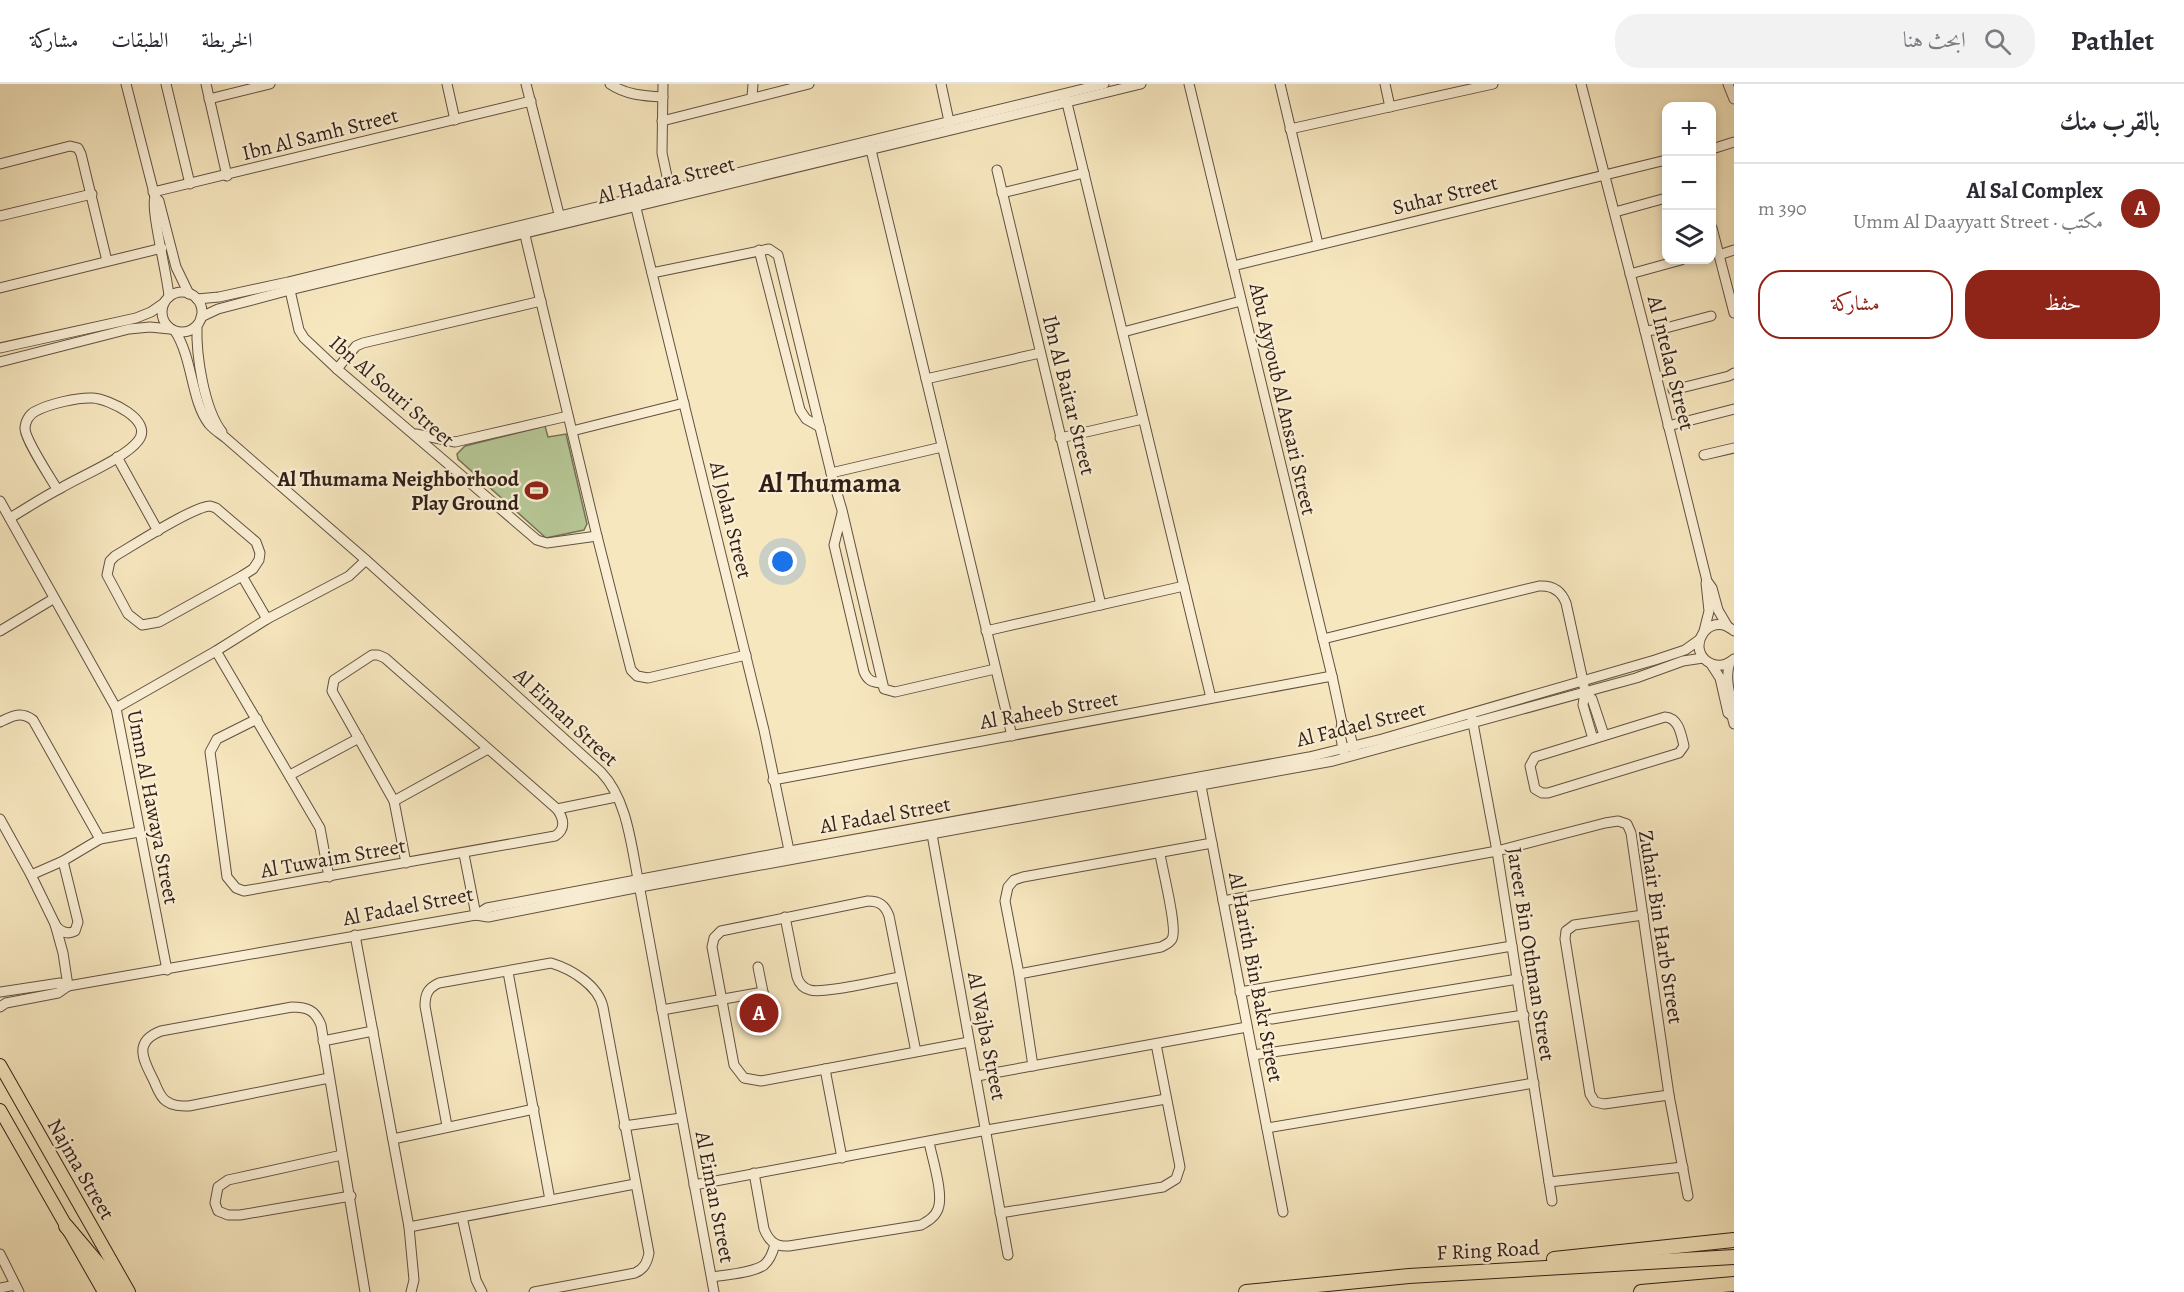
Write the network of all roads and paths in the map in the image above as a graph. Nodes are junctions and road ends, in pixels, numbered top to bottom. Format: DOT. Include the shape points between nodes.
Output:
graph roads {
  1 [pos="126,84"];
  2 [pos="166,84"];
  3 [pos="206,84"];
  4 [pos="270,84"];
  5 [pos="447,84"];
  6 [pos="526,84"];
  7 [pos="610,84"];
  8 [pos="663,84"];
  9 [pos="753,84"];
  10 [pos="808,84"];
  11 [pos="941,84"];
  12 [pos="1104,84"];
  13 [pos="1141,84"];
  14 [pos="1189,84"];
  15 [pos="1280,84"];
  16 [pos="1385,84"];
  17 [pos="1493,84"];
  18 [pos="1581,84"];
  19 [pos="1728,84"];
  20 [pos="663,97"];
  21 [pos="752,98"];
  22 [pos="1066,98"];
  23 [pos="209,99"];
  24 [pos="1734,99"];
  25 [pos="531,101"];
  26 [pos="1390,107"];
  27 [pos="455,120"];
  28 [pos="662,121"];
  29 [pos="950,126"];
  30 [pos="1290,129"];
  31 [pos="1734,142"];
  32 [pos="870,145"];
  33 [pos="1716,148"];
  34 [pos="1662,161"];
  35 [pos="0,164"];
  36 [pos="997,170"];
  37 [pos="1084,172"];
  38 [pos="1605,174"];
  39 [pos="226,176"];
  40 [pos="190,184"];
  41 [pos="671,193"];
  42 [pos="1002,193"];
  43 [pos="92,194"];
  44 [pos="154,194"];
  45 [pos="1662,199"];
  46 [pos="635,202"];
  47 [pos="1615,212"];
  48 [pos="0,216"];
  49 [pos="560,220"];
  50 [pos="524,229"];
  51 [pos="1716,243"];
  52 [pos="1318,244"];
  53 [pos="162,248"];
  54 [pos="759,250"];
  55 [pos="1734,250"];
  56 [pos="1719,255"];
  57 [pos="107,261"];
  58 [pos="1666,264"];
  59 [pos="1233,266"];
  60 [pos="652,273"];
  61 [pos="1630,274"];
  62 [pos="289,286"];
  63 [pos="0,288"];
  64 [pos="193,297"];
  65 [pos="167,300"];
  66 [pos="1241,301"];
  67 [pos="541,302"];
  68 [pos="1734,313"];
  69 [pos="1711,316"];
  70 [pos="199,321"];
  71 [pos="172,330"];
  72 [pos="1123,332"];
  73 [pos="1646,333"];
  74 [pos="0,348"];
  75 [pos="1040,353"];
  76 [pos="0,362"];
  77 [pos="337,369"];
  78 [pos="1732,375"];
  79 [pos="926,379"];
  80 [pos="1673,390"];
  81 [pos="684,403"];
  82 [pos="1734,409"];
  83 [pos="568,416"];
  84 [pos="1143,419"];
  85 [pos="1668,426"];
  86 [pos="820,427"];
  87 [pos="572,430"];
  88 [pos="412,433"];
  89 [pos="1060,438"];
  90 [pos="227,439"];
  91 [pos="942,447"];
  92 [pos="1734,448"];
  93 [pos="1704,455"];
  94 [pos="117,457"];
  95 [pos="831,472"];
  96 [pos="57,489"];
  97 [pos="0,501"];
  98 [pos="842,510"];
  99 [pos="10,518"];
  100 [pos="158,531"];
  101 [pos="597,536"];
  102 [pos="366,560"];
  103 [pos="242,576"];
  104 [pos="1707,580"];
  105 [pos="1184,586"];
  106 [pos="54,599"];
  107 [pos="1101,605"];
  108 [pos="267,619"];
  109 [pos="1731,629"];
  110 [pos="0,631"];
  111 [pos="986,631"];
  112 [pos="1701,636"];
  113 [pos="1323,639"];
  114 [pos="216,651"];
  115 [pos="746,655"];
  116 [pos="1707,661"];
  117 [pos="1732,661"];
  118 [pos="1640,664"];
  119 [pos="995,669"];
  120 [pos="1332,676"];
  121 [pos="1640,676"];
  122 [pos="1583,681"];
  123 [pos="881,683"];
  124 [pos="1585,692"];
  125 [pos="1211,698"];
  126 [pos="116,708"];
  127 [pos="1471,713"];
  128 [pos="257,719"];
  129 [pos="1733,720"];
  130 [pos="0,722"];
  131 [pos="1473,724"];
  132 [pos="1605,735"];
  133 [pos="1012,736"];
  134 [pos="359,738"];
  135 [pos="1593,739"];
  136 [pos="488,749"];
  137 [pos="1349,753"];
  138 [pos="1235,771"];
  139 [pos="290,775"];
  140 [pos="773,780"];
  141 [pos="1201,786"];
  142 [pos="616,797"];
  143 [pos="394,801"];
  144 [pos="557,809"];
  145 [pos="0,819"];
  146 [pos="932,829"];
  147 [pos="139,832"];
  148 [pos="100,839"];
  149 [pos="1212,843"];
  150 [pos="790,851"];
  151 [pos="1497,851"];
  152 [pos="464,854"];
  153 [pos="1160,854"];
  154 [pos="63,861"];
  155 [pos="406,863"];
  156 [pos="754,867"];
  157 [pos="31,875"];
  158 [pos="329,877"];
  159 [pos="639,883"];
  160 [pos="1223,901"];
  161 [pos="476,915"];
  162 [pos="1643,915"];
  163 [pos="785,916"];
  164 [pos="54,922"];
  165 [pos="355,935"];
  166 [pos="1512,946"];
  167 [pos="758,967"];
  168 [pos="167,970"];
  169 [pos="508,972"];
  170 [pos="1019,975"];
  171 [pos="900,977"];
  172 [pos="1518,980"];
  173 [pos="68,986"];
  174 [pos="0,992"];
  175 [pos="763,992"];
  176 [pos="1240,992"];
  177 [pos="721,999"];
  178 [pos="0,1007"];
  179 [pos="662,1010"];
  180 [pos="768,1014"];
  181 [pos="1524,1015"];
  182 [pos="1272,1019"];
  183 [pos="1247,1027"];
  184 [pos="373,1031"];
  185 [pos="323,1041"];
  186 [pos="969,1041"];
  187 [pos="1156,1044"];
  188 [pos="916,1052"];
  189 [pos="1253,1055"];
  190 [pos="0,1065"];
  191 [pos="1033,1066"];
  192 [pos="825,1069"];
  193 [pos="976,1076"];
  194 [pos="329,1078"];
  195 [pos="1534,1083"];
  196 [pos="1669,1095"];
  197 [pos="1166,1099"];
  198 [pos="534,1109"];
  199 [pos="0,1110"];
  200 [pos="681,1118"];
  201 [pos="447,1126"];
  202 [pos="624,1126"];
  203 [pos="1267,1128"];
  204 [pos="987,1130"];
  205 [pos="393,1139"];
  206 [pos="929,1142"];
  207 [pos="342,1155"];
  208 [pos="842,1158"];
  209 [pos="1683,1167"];
  210 [pos="754,1173"];
  211 [pos="1549,1182"];
  212 [pos="635,1184"];
  213 [pos="694,1185"];
  214 [pos="351,1196"];
  215 [pos="1688,1196"];
  216 [pos="550,1200"];
  217 [pos="1552,1201"];
  218 [pos="1283,1212"];
  219 [pos="1000,1213"];
  220 [pos="462,1217"];
  221 [pos="66,1226"];
  222 [pos="409,1227"];
  223 [pos="1734,1240"];
  224 [pos="775,1244"];
  225 [pos="0,1254"];
  226 [pos="1008,1254"];
  227 [pos="1734,1257"];
  228 [pos="1409,1276"];
  229 [pos="712,1277"];
  230 [pos="1734,1284"];
  231 [pos="0,1288"];
  232 [pos="17,1288"];
  233 [pos="104,1292"];
  234 [pos="116,1292"];
  235 [pos="129,1292"];
  236 [pos="365,1292"];
  237 [pos="411,1292"];
  238 [pos="482,1292"];
  239 [pos="534,1292"];
  240 [pos="714,1292"];
  241 [pos="1245,1292"];
  242 [pos="1641,1292"];
  1 -- 44 [label="street"];
  2 -- 40 [label="street"];
  3 -- 23 [label="street"];
  4 -- 23 [label="street"];
  5 -- 27 [label="street"];
  6 -- 25 [label="street"];
  7 -- 20 [label="street" via="631,94"];
  8 -- 20 [label="street"];
  9 -- 21 [label="street"];
  10 -- 21 [label="street"];
  11 -- 29 [label="street"];
  12 -- 22 [label="street, Al Hadara Street"];
  13 -- 22 [label="street, Al Hadara Street"];
  14 -- 59 [label="street, Abu Ayyoub Al Ansari Street"];
  15 -- 30 [label="street"];
  16 -- 26 [label="street"];
  17 -- 26 [label="street"];
  18 -- 38 [label="street, Al Intelaq Street"];
  19 -- 24 [label="street"];
  20 -- 28 [label="street"];
  21 -- 28 [label="street"];
  22 -- 29 [label="street, Al Hadara Street"];
  22 -- 37 [label="street"];
  23 -- 39 [label="street"];
  25 -- 27 [label="street, Ibn Al Samh Street"];
  25 -- 49 [label="street"];
  26 -- 30 [label="street"];
  27 -- 39 [label="street, Ibn Al Samh Street"];
  28 -- 41 [label="street" via="662,153"];
  29 -- 32 [label="street, Al Hadara Street"];
  30 -- 52 [label="street"];
  31 -- 33 [label="street"];
  32 -- 41 [label="street, Al Hadara Street"];
  32 -- 79 [label="street"];
  34 -- 38 [label="street, Suhar Street"];
  35 -- 43 [label="street" via="70,146 78,148"];
  36 -- 42 [label="street, Ibn Al Baitar Street"];
  37 -- 42 [label="street"];
  37 -- 72 [label="street"];
  38 -- 47 [label="street, Al Intelaq Street"];
  38 -- 52 [label="street, Suhar Street"];
  39 -- 40 [label="street, Ibn Al Samh Street"];
  40 -- 44 [label="street, Ibn Al Samh Street"];
  41 -- 46 [label="street, Al Hadara Street"];
  42 -- 75 [label="street, Ibn Al Baitar Street"];
  43 -- 48 [label="street"];
  43 -- 57 [label="street"];
  44 -- 53 [label="street"];
  44 -- 64 [label="street" via="176,267"];
  45 -- 47 [label="street"];
  46 -- 49 [label="street, Al Hadara Street"];
  46 -- 60 [label="street, Al Jolan Street"];
  47 -- 61 [label="street, Al Intelaq Street"];
  49 -- 50 [label="street, Al Hadara Street"];
  50 -- 62 [label="street, Al Hadara Street"];
  50 -- 67 [label="street"];
  51 -- 56 [label="street"];
  52 -- 59 [label="street, Suhar Street"];
  53 -- 57 [label="street"];
  53 -- 65 [label="street"];
  54 -- 60 [label="street"];
  54 -- 86 [label="street" via="800,410"];
  54 -- 86 [label="street" via="769,249 778,255"];
  55 -- 56 [label="street"];
  56 -- 68 [label="street"];
  57 -- 63 [label="street"];
  58 -- 61 [label="street"];
  59 -- 66 [label="street, Abu Ayyoub Al Ansari Street"];
  60 -- 81 [label="street, Al Jolan Street"];
  61 -- 73 [label="street, Al Intelaq Street"];
  62 -- 64 [label="street, Al Hadara Street"];
  62 -- 70 [label="street, Al Hadara Street" via="218,309"];
  62 -- 77 [label="street, Ibn Al Souri Street" via="299,330"];
  64 -- 65 [label="street" via="179,293"];
  64 -- 70 [label="street" via="201,308"];
  65 -- 71 [label="street" via="162,317"];
  65 -- 74 [label="street" via="136,318"];
  66 -- 72 [label="street"];
  66 -- 113 [label="street, Abu Ayyoub Al Ansari Street"];
  67 -- 77 [label="street" via="363,343"];
  67 -- 83 [label="street"];
  69 -- 73 [label="street" via="1659,333"];
  70 -- 71 [label="street" via="184,332"];
  70 -- 90 [label="street, Al Eiman Street" via="196,348 209,404"];
  71 -- 76 [label="street" via="129,330"];
  71 -- 90 [label="street, Al Eiman Street" via="186,352 207,422"];
  72 -- 84 [label="street"];
  73 -- 85 [label="street, Al Intelaq Street"];
  75 -- 79 [label="street"];
  75 -- 89 [label="street, Ibn Al Baitar Street"];
  77 -- 88 [label="street, Ibn Al Souri Street"];
  78 -- 80 [label="street"];
  79 -- 91 [label="street"];
  81 -- 87 [label="street"];
  81 -- 115 [label="street, Al Jolan Street"];
  82 -- 85 [label="street"];
  83 -- 87 [label="street"];
  83 -- 88 [label="street" via="454,442"];
  84 -- 89 [label="street"];
  84 -- 105 [label="street"];
  85 -- 104 [label="street, Al Intelaq Street"];
  86 -- 95 [label="street"];
  87 -- 101 [label="street"];
  88 -- 101 [label="street, Ibn Al Souri Street" via="537,540 547,543"];
  89 -- 107 [label="street, Ibn Al Baitar Street"];
  90 -- 102 [label="street, Al Eiman Street"];
  91 -- 95 [label="street"];
  91 -- 111 [label="street"];
  92 -- 93 [label="street"];
  94 -- 96 [label="street"];
  94 -- 96 [label="street" via="138,442 142,431 135,417 123,410 95,398 78,398 34,411 26,421 27,436"];
  94 -- 100 [label="street"];
  95 -- 98 [label="street"];
  96 -- 99 [label="street"];
  97 -- 99 [label="street, Umm Al Hawaya Street"];
  98 -- 123 [label="street"];
  98 -- 123 [label="street" via="834,545 864,672 867,679"];
  99 -- 106 [label="street, Umm Al Hawaya Street"];
  100 -- 103 [label="street" via="200,508 216,508 259,547 257,565"];
  100 -- 103 [label="street" via="115,556 107,569 109,581 128,614 142,625 159,622"];
  101 -- 115 [label="street" via="631,670 637,676 648,678"];
  102 -- 108 [label="street" via="349,576"];
  102 -- 142 [label="street, Al Eiman Street" via="601,772"];
  103 -- 108 [label="street"];
  104 -- 109 [label="street, Al Intelaq Street" via="1718,610"];
  104 -- 112 [label="street, Al Intelaq Street" via="1709,611"];
  105 -- 107 [label="street"];
  105 -- 125 [label="street"];
  106 -- 110 [label="street"];
  106 -- 126 [label="street, Umm Al Hawaya Street"];
  107 -- 111 [label="street"];
  108 -- 114 [label="street"];
  109 -- 112 [label="street, Al Fadael Street" via="1717,625"];
  111 -- 119 [label="street"];
  112 -- 116 [label="street" via="1699,650"];
  112 -- 118 [label="street, Al Fadael Street" via="1685,650"];
  113 -- 120 [label="street, Abu Ayyoub Al Ansari Street"];
  113 -- 122 [label="street" via="1551,586 1566,603"];
  114 -- 126 [label="street"];
  114 -- 128 [label="street"];
  115 -- 140 [label="street, Al Jolan Street"];
  116 -- 117 [label="street" via="1721,665"];
  116 -- 121 [label="street" via="1683,661"];
  116 -- 129 [label="street" via="1717,673"];
  117 -- 129 [label="street" via="1727,678"];
  118 -- 121 [label="street"];
  118 -- 122 [label="street, Al Fadael Street"];
  119 -- 123 [label="street" via="895,692 884,689"];
  119 -- 133 [label="street"];
  120 -- 125 [label="street, Al Raheeb Street"];
  120 -- 137 [label="street, Abu Ayyoub Al Ansari Street" via="1342,723 1340,734"];
  121 -- 124 [label="street"];
  122 -- 124 [label="street"];
  122 -- 127 [label="street, Al Fadael Street"];
  124 -- 131 [label="street"];
  124 -- 132 [label="street" via="1592,699"];
  124 -- 135 [label="street" via="1582,702"];
  125 -- 133 [label="street, Al Raheeb Street"];
  126 -- 147 [label="street, Umm Al Hawaya Street"];
  127 -- 131 [label="street, Jareer Bin Othman Street"];
  127 -- 137 [label="street, Al Fadael Street"];
  128 -- 139 [label="street"];
  128 -- 158 [label="street, Al Tuwaim Street" via="217,739 210,752 227,877 244,891"];
  130 -- 148 [label="street" via="18,714 33,720"];
  131 -- 137 [label="street"];
  131 -- 151 [label="street, Jareer Bin Othman Street"];
  132 -- 135 [label="street"];
  132 -- 135 [label="street" via="1668,717 1677,722 1684,746 1676,754 1548,793 1535,789 1532,759"];
  133 -- 140 [label="street, Al Raheeb Street"];
  134 -- 136 [label="street" via="331,684 372,655 378,655"];
  134 -- 139 [label="street"];
  134 -- 143 [label="street"];
  136 -- 143 [label="street"];
  136 -- 144 [label="street"];
  137 -- 138 [label="street, Al Fadael Street"];
  137 -- 141 [label="street"];
  138 -- 141 [label="street" via="1206,780"];
  138 -- 146 [label="street, Al Fadael Street"];
  139 -- 158 [label="street" via="320,828"];
  140 -- 150 [label="street, Al Jolan Street"];
  141 -- 146 [label="street"];
  141 -- 149 [label="street, Al Harith Bin Bakr Street"];
  142 -- 144 [label="street"];
  142 -- 159 [label="street, Al Eiman Street"];
  143 -- 155 [label="street"];
  144 -- 152 [label="street, Al Tuwaim Street" via="563,822 561,832 555,836"];
  145 -- 157 [label="street"];
  146 -- 150 [label="street, Al Fadael Street"];
  146 -- 156 [label="street"];
  146 -- 186 [label="street, Al Wajba Street"];
  147 -- 148 [label="street"];
  147 -- 168 [label="street, Umm Al Hawaya Street"];
  148 -- 154 [label="street"];
  149 -- 153 [label="street"];
  149 -- 160 [label="street, Al Harith Bin Bakr Street"];
  150 -- 156 [label="street" via="788,856"];
  150 -- 159 [label="street, Al Fadael Street" via="690,869"];
  151 -- 160 [label="street"];
  151 -- 162 [label="street, Zuhair Bin Harb Street" via="1605,823 1627,824"];
  151 -- 166 [label="street, Jareer Bin Othman Street"];
  152 -- 155 [label="street, Al Tuwaim Street"];
  152 -- 161 [label="street"];
  153 -- 170 [label="street" via="1173,926 1168,944"];
  153 -- 170 [label="street" via="1014,880 1008,886 1005,901"];
  154 -- 157 [label="street"];
  154 -- 164 [label="street" via="78,926 67,933"];
  155 -- 158 [label="street, Al Tuwaim Street"];
  156 -- 159 [label="street"];
  157 -- 164 [label="street"];
  159 -- 161 [label="street, Al Fadael Street" via="486,908"];
  159 -- 161 [label="street" via="488,917"];
  159 -- 179 [label="street, Al Eiman Street"];
  160 -- 176 [label="street, Al Harith Bin Bakr Street"];
  161 -- 165 [label="street, Al Fadael Street"];
  162 -- 196 [label="street, Zuhair Bin Harb Street"];
  162 -- 196 [label="street" via="1574,925 1566,931 1565,939 1590,1094 1595,1102"];
  163 -- 171 [label="street" via="797,977 804,988 819,991"];
  163 -- 171 [label="street" via="876,901 890,916"];
  163 -- 177 [label="street" via="717,933 712,947"];
  164 -- 173 [label="street"];
  165 -- 168 [label="street, Al Fadael Street"];
  165 -- 184 [label="street"];
  166 -- 172 [label="street, Jareer Bin Othman Street"];
  166 -- 176 [label="street"];
  167 -- 175 [label="street"];
  168 -- 173 [label="street, Al Fadael Street"];
  169 -- 198 [label="street"];
  169 -- 201 [label="street" via="439,983 428,991 425,1006"];
  169 -- 202 [label="street" via="551,963 562,966 598,994"];
  170 -- 191 [label="street"];
  171 -- 188 [label="street"];
  172 -- 181 [label="street, Jareer Bin Othman Street"];
  172 -- 182 [label="street"];
  173 -- 174 [label="street, Al Fadael Street"];
  173 -- 178 [label="street, Al Fadael Street" via="58,993"];
  175 -- 177 [label="street"];
  175 -- 180 [label="street"];
  176 -- 183 [label="street, Al Harith Bin Bakr Street"];
  177 -- 179 [label="street"];
  177 -- 192 [label="street" via="734,1065 744,1078 762,1081"];
  179 -- 200 [label="street, Al Eiman Street"];
  181 -- 189 [label="street"];
  181 -- 195 [label="street, Jareer Bin Othman Street"];
  183 -- 187 [label="street"];
  183 -- 189 [label="street, Al Harith Bin Bakr Street"];
  184 -- 185 [label="street"];
  184 -- 205 [label="street"];
  185 -- 194 [label="street"];
  185 -- 194 [label="street" via="318,1016 311,1010 292,1007 161,1031 146,1040 142,1056 162,1098 174,1106"];
  186 -- 188 [label="street"];
  186 -- 193 [label="street, Al Wajba Street"];
  187 -- 191 [label="street"];
  187 -- 197 [label="street"];
  188 -- 192 [label="street"];
  189 -- 203 [label="street, Al Harith Bin Bakr Street"];
  190 -- 235 [label="main road, Najma Street"];
  191 -- 193 [label="street"];
  192 -- 208 [label="street"];
  193 -- 204 [label="street, Al Wajba Street"];
  194 -- 207 [label="street"];
  195 -- 203 [label="street"];
  195 -- 211 [label="street, Jareer Bin Othman Street"];
  196 -- 209 [label="street, Zuhair Bin Harb Street"];
  197 -- 204 [label="street"];
  197 -- 219 [label="street" via="1180,1167 1171,1184"];
  198 -- 201 [label="street"];
  198 -- 216 [label="street"];
  199 -- 221 [label="main road, Najma Street"];
  200 -- 202 [label="street"];
  200 -- 213 [label="street, Al Eiman Street"];
  201 -- 205 [label="street"];
  202 -- 212 [label="street"];
  203 -- 218 [label="street, Al Harith Bin Bakr Street"];
  204 -- 206 [label="street"];
  204 -- 219 [label="street, Al Wajba Street"];
  205 -- 222 [label="street"];
  206 -- 208 [label="street"];
  206 -- 224 [label="street" via="940,1197 938,1209 921,1226 789,1246"];
  207 -- 214 [label="street"];
  207 -- 214 [label="street" via="228,1180 218,1186 215,1203 218,1211 240,1215"];
  208 -- 210 [label="street"];
  209 -- 211 [label="street"];
  209 -- 215 [label="street, Zuhair Bin Harb Street"];
  210 -- 213 [label="street"];
  210 -- 224 [label="street" via="764,1229"];
  211 -- 217 [label="street, Jareer Bin Othman Street"];
  212 -- 216 [label="street"];
  212 -- 239 [label="street" via="649,1253 641,1270"];
  213 -- 229 [label="street, Al Eiman Street"];
  214 -- 236 [label="street"];
  216 -- 220 [label="street"];
  219 -- 226 [label="street, Al Wajba Street"];
  220 -- 222 [label="street"];
  220 -- 238 [label="street"];
  221 -- 233 [label="main road, Najma Street"];
  221 -- 234 [label="highway" via="104,1271"];
  222 -- 237 [label="street" via="414,1280"];
  223 -- 228 [label="highway"];
  224 -- 229 [label="street, Al Eiman Street" via="765,1264 756,1269"];
  225 -- 232 [label="street"];
  227 -- 228 [label="highway, F Ring Road"];
  228 -- 241 [label="highway, F Ring Road"];
  229 -- 240 [label="street, Al Eiman Street"];
  230 -- 242 [label="highway"];
  231 -- 232 [label="street"];
}
